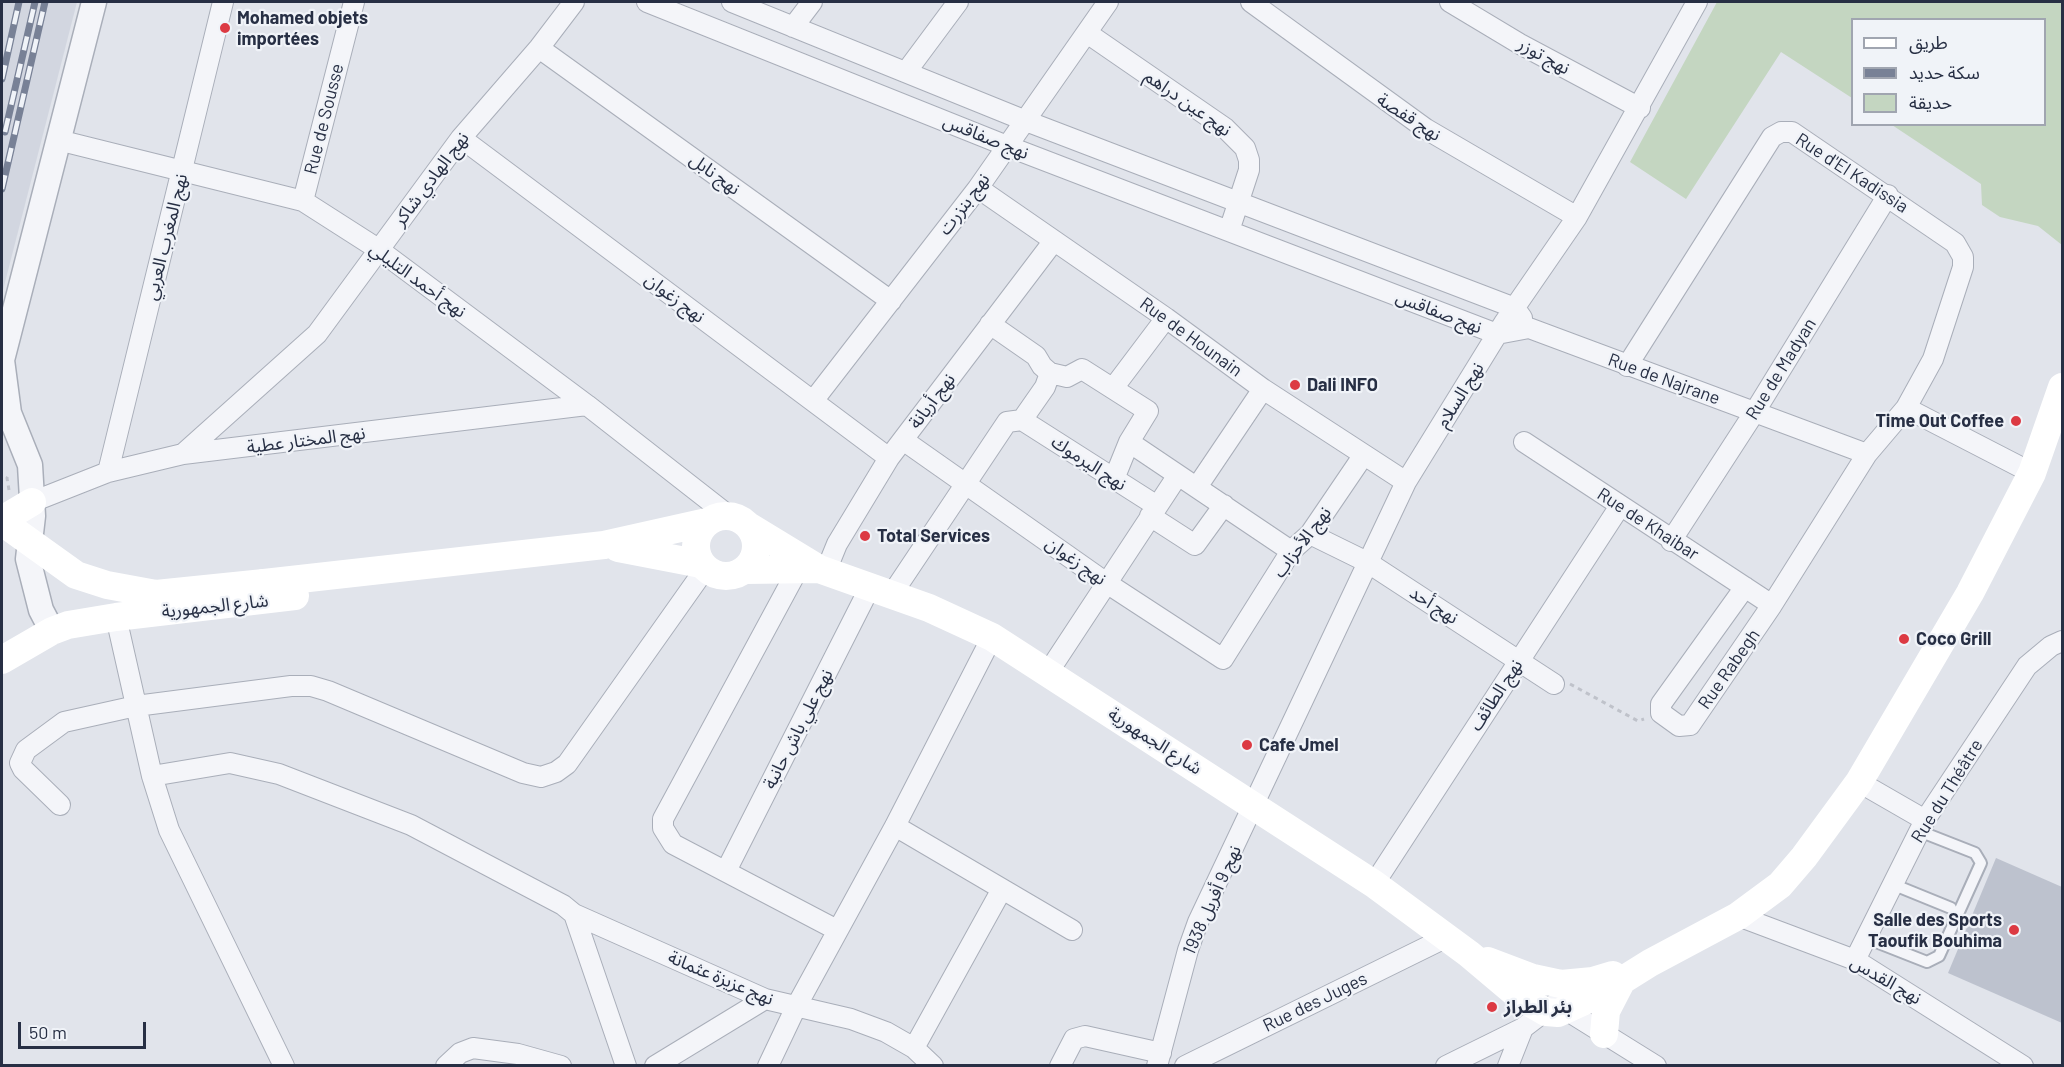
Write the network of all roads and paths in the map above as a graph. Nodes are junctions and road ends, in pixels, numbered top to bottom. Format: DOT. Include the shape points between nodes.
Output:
graph roads {
  1 [pos="94,2"];
  2 [pos="223,2"];
  3 [pos="354,2"];
  4 [pos="574,2"];
  5 [pos="647,2"];
  6 [pos="732,2"];
  7 [pos="813,2"];
  8 [pos="958,2"];
  9 [pos="1108,2"];
  10 [pos="1251,2"];
  11 [pos="1450,2"];
  12 [pos="1697,2"];
  13 [pos="793,27"];
  14 [pos="1087,33"];
  15 [pos="539,48"];
  16 [pos="906,72"];
  17 [pos="1640,108"];
  18 [pos="1026,121"];
  19 [pos="460,138"];
  20 [pos="58,140"];
  21 [pos="1007,146"];
  22 [pos="183,171"];
  23 [pos="978,188"];
  24 [pos="1888,195"];
  25 [pos="303,201"];
  26 [pos="1240,202"];
  27 [pos="1577,217"];
  28 [pos="1229,231"];
  29 [pos="1053,242"];
  30 [pos="378,249"];
  31 [pos="891,301"];
  32 [pos="1515,308"];
  33 [pos="1166,318"];
  34 [pos="990,324"];
  35 [pos="1529,328"];
  36 [pos="1497,334"];
  37 [pos="1627,366"];
  38 [pos="1050,374"];
  39 [pos="1113,387"];
  40 [pos="2062,387"];
  41 [pos="1263,389"];
  42 [pos="813,401"];
  43 [pos="587,405"];
  44 [pos="1906,408"];
  45 [pos="1754,413"];
  46 [pos="1022,420"];
  47 [pos="903,440"];
  48 [pos="1129,442"];
  49 [pos="1524,442"];
  50 [pos="183,454"];
  51 [pos="1867,454"];
  52 [pos="1363,456"];
  53 [pos="889,458"];
  54 [pos="108,472"];
  55 [pos="2032,473"];
  56 [pos="1178,475"];
  57 [pos="1114,479"];
  58 [pos="1406,482"];
  59 [pos="966,483"];
  60 [pos="1197,487"];
  61 [pos="32,502"];
  62 [pos="1224,505"];
  63 [pos="1620,506"];
  64 [pos="1153,511"];
  65 [pos="2,521"];
  66 [pos="729,521"];
  67 [pos="1310,534"];
  68 [pos="1671,541"];
  69 [pos="604,545"];
  70 [pos="1291,551"];
  71 [pos="1367,562"];
  72 [pos="434,564"];
  73 [pos="703,566"];
  74 [pos="745,570"];
  75 [pos="815,570"];
  76 [pos="1105,582"];
  77 [pos="1745,587"];
  78 [pos="881,591"];
  79 [pos="1773,605"];
  80 [pos="116,617"];
  81 [pos="60,628"];
  82 [pos="992,637"];
  83 [pos="2062,641"];
  84 [pos="1222,659"];
  85 [pos="1518,659"];
  86 [pos="2,660"];
  87 [pos="1049,671"];
  88 [pos="1554,684"];
  89 [pos="136,706"];
  90 [pos="1661,713"];
  91 [pos="152,776"];
  92 [pos="1859,782"];
  93 [pos="60,805"];
  94 [pos="1255,806"];
  95 [pos="1922,825"];
  96 [pos="895,826"];
  97 [pos="726,871"];
  98 [pos="1374,884"];
  99 [pos="1892,885"];
  100 [pos="1002,889"];
  101 [pos="1951,908"];
  102 [pos="574,914"];
  103 [pos="1738,916"];
  104 [pos="837,930"];
  105 [pos="1072,930"];
  106 [pos="1445,938"];
  107 [pos="1866,938"];
  108 [pos="1855,960"];
  109 [pos="1650,963"];
  110 [pos="1621,982"];
  111 [pos="765,999"];
  112 [pos="1560,1002"];
  113 [pos="796,1007"];
  114 [pos="1523,1028"];
  115 [pos="1604,1034"];
  116 [pos="914,1048"];
  117 [pos="1159,1059"];
  118 [pos="284,1065"];
  119 [pos="446,1065"];
  120 [pos="561,1065"];
  121 [pos="626,1065"];
  122 [pos="655,1065"];
  123 [pos="768,1065"];
  124 [pos="933,1065"];
  125 [pos="1060,1065"];
  126 [pos="1185,1065"];
  127 [pos="1446,1065"];
  128 [pos="1508,1065"];
  129 [pos="1656,1065"];
  130 [pos="2023,1065"];
  1 -- 20 [label="street"];
  2 -- 22 [label="street, نهج المغرب العربي"];
  3 -- 25 [label="street, Rue de Sousse"];
  4 -- 15 [label="street, نهج الهادي شاكر"];
  5 -- 21 [label="street, نهج صفاقس"];
  6 -- 13 [label="street, نهج صفاقس"];
  7 -- 13 [label="street"];
  8 -- 16 [label="street"];
  9 -- 14 [label="street, نهج بنزرت"];
  10 -- 27 [label="street, نهج قفصة" via="1426,129"];
  11 -- 17 [label="street, نهج توزر"];
  12 -- 17 [label="street, نهج السلام"];
  13 -- 16 [label="street, نهج صفاقس"];
  14 -- 18 [label="street, نهج بنزرت"];
  14 -- 26 [label="street, نهج عين دراهم" via="1240,140 1250,160"];
  15 -- 19 [label="street, نهج الهادي شاكر"];
  15 -- 31 [label="street, نهج نابل"];
  16 -- 18 [label="street, نهج صفاقس"];
  17 -- 27 [label="street, نهج السلام"];
  18 -- 21 [label="street, نهج بنزرت"];
  18 -- 26 [label="street, نهج صفاقس"];
  19 -- 30 [label="street, نهج الهادي شاكر"];
  19 -- 42 [label="street, نهج زغوان"];
  20 -- 22 [label="street, نهج أحمد التليلي"];
  20 -- 61 [label="street" via="2,360 9,413 30,465"];
  21 -- 23 [label="street, نهج بنزرت"];
  21 -- 28 [label="street, نهج صفاقس"];
  22 -- 25 [label="street, نهج أحمد التليلي"];
  22 -- 54 [label="street, نهج المغرب العربي"];
  23 -- 29 [label="street, Rue de Hounain"];
  23 -- 31 [label="street, نهج بنزرت"];
  24 -- 37 [label="street, Rue d'El Kadissia" via="1792,132 1781,132 1772,138"];
  24 -- 44 [label="street, Rue d'El Kadissia" via="1955,243 1963,257 1933,359"];
  24 -- 45 [label="street, Rue de Madyan"];
  25 -- 30 [label="street, نهج أحمد التليلي"];
  26 -- 28 [label="street, نهج عين دراهم"];
  26 -- 32 [label="street, نهج صفاقس"];
  27 -- 32 [label="street, نهج السلام"];
  28 -- 36 [label="street, نهج صفاقس"];
  29 -- 33 [label="street, Rue de Hounain"];
  29 -- 34 [label="street, نهج أريانة"];
  30 -- 43 [label="street, نهج أحمد التليلي"];
  30 -- 50 [label="street, نهج الهادي شاكر" via="317,334"];
  31 -- 42 [label="street, نهج بنزرت"];
  32 -- 35 [label="street"];
  32 -- 36 [label="street, نهج السلام"];
  33 -- 39 [label="street"];
  33 -- 41 [label="street, Rue de Hounain"];
  34 -- 38 [label="street" via="1036,356"];
  34 -- 47 [label="street, نهج أريانة"];
  35 -- 36 [label="street, نهج صفاقس"];
  35 -- 37 [label="street, Rue de Najrane"];
  36 -- 58 [label="street, نهج السلام"];
  37 -- 45 [label="street, Rue de Najrane"];
  38 -- 39 [label="street" via="1067,377 1082,369"];
  38 -- 46 [label="street" via="1046,387"];
  39 -- 48 [label="street" via="1148,411"];
  40 -- 55 [label="main road"];
  41 -- 52 [label="street, Rue de Hounain"];
  41 -- 60 [label="street"];
  42 -- 53 [label="street, نهج زغوان"];
  43 -- 50 [label="street, نهج المختار عطية"];
  43 -- 66 [label="street, نهج أحمد التليلي"];
  44 -- 51 [label="street, Rue d'El Kadissia"];
  44 -- 55 [label="street"];
  45 -- 51 [label="street, Rue de Najrane"];
  45 -- 68 [label="street, Rue de Madyan"];
  46 -- 57 [label="street, نهج اليرموك"];
  46 -- 59 [label="street, نهج علي باش حانبة" via="1007,422"];
  47 -- 53 [label="street, نهج أريانة"];
  47 -- 59 [label="street, نهج زغوان"];
  48 -- 56 [label="street"];
  48 -- 57 [label="street"];
  49 -- 63 [label="street, Rue de Khaibar"];
  50 -- 54 [label="street, نهج المختار عطية"];
  51 -- 79 [label="street, Rue Rabegh"];
  52 -- 58 [label="street, Rue de Hounain"];
  52 -- 67 [label="street, نهج الأحزاب"];
  53 -- 75 [label="street, نهج أريانة" via="837,544"];
  54 -- 61 [label="street, نهج المختار عطية"];
  55 -- 92 [label="main road" via="1970,593"];
  56 -- 60 [label="street"];
  56 -- 64 [label="street"];
  57 -- 64 [label="street, نهج اليرموك"];
  58 -- 71 [label="street, نهج السلام"];
  59 -- 76 [label="street, نهج زغوان"];
  59 -- 78 [label="street, نهج علي باش حانبة"];
  60 -- 62 [label="street"];
  61 -- 65 [label="main road"];
  61 -- 81 [label="street" via="28,559 41,610"];
  62 -- 64 [label="street, نهج اليرموك" via="1195,545"];
  62 -- 70 [label="street"];
  63 -- 68 [label="street, Rue de Khaibar"];
  63 -- 85 [label="street, نهج الطائف"];
  64 -- 76 [label="street"];
  65 -- 72 [label="main road, bridge" via="76,575 156,594"];
  66 -- 69 [label="main road"];
  66 -- 73 [label="main road" via="697,537 697,556"];
  66 -- 74 [label="main road" via="755,535 756,554"];
  66 -- 75 [label="main road"];
  67 -- 70 [label="street, نهج الأحزاب"];
  67 -- 71 [label="street, نهج أحد"];
  68 -- 77 [label="street, Rue de Khaibar"];
  69 -- 72 [label="main road"];
  69 -- 73 [label="main road"];
  70 -- 84 [label="street, نهج الأحزاب"];
  71 -- 85 [label="street, نهج أحد"];
  71 -- 94 [label="street, نهج السلام"];
  72 -- 80 [label="main road, شارع الجمهورية" via="333,591"];
  73 -- 74 [label="main road" via="712,574 729,576"];
  73 -- 89 [label="street" via="567,764 541,777 492,762 310,686"];
  74 -- 75 [label="main road"];
  75 -- 78 [label="main road, شارع الجمهورية"];
  75 -- 97 [label="street, نهج أريانة" via="663,819 663,828 673,844"];
  76 -- 84 [label="street, نهج زغوان"];
  76 -- 87 [label="street"];
  77 -- 79 [label="street, Rue de Khaibar"];
  77 -- 90 [label="street, Rue Rabegh" via="1661,704"];
  78 -- 82 [label="main road, شارع الجمهورية"];
  78 -- 97 [label="street, نهج علي باش حانبة"];
  79 -- 90 [label="street, Rue Rabegh" via="1690,725 1678,726"];
  80 -- 81 [label="main road, شارع الجمهورية"];
  80 -- 89 [label="street"];
  81 -- 86 [label="main road, شارع الجمهورية"];
  82 -- 87 [label="main road, شارع الجمهورية"];
  82 -- 96 [label="street"];
  83 -- 95 [label="street, Rue du Théâtre" via="2027,666"];
  85 -- 88 [label="street, نهج أحد"];
  85 -- 98 [label="street, نهج الطائف"];
  87 -- 94 [label="main road, شارع الجمهورية"];
  88 -- 90 [label="path" via="1568,682 1638,721"];
  89 -- 91 [label="street"];
  89 -- 93 [label="street" via="64,722 21,757 23,769"];
  91 -- 102 [label="street, نهج عزيزة عثمانة" via="230,763 279,774 411,825 541,892"];
  91 -- 118 [label="street" via="186,870"];
  92 -- 95 [label="street"];
  92 -- 103 [label="main road" via="1780,885"];
  94 -- 98 [label="main road, شارع الجمهورية"];
  94 -- 117 [label="street, نهج 9 أفريل 1938" via="1195,931"];
  95 -- 99 [label="street, Rue du Théâtre"];
  95 -- 107 [label="lane" via="1976,853 1981,863 1939,956 1927,962"];
  96 -- 100 [label="street"];
  96 -- 104 [label="street"];
  97 -- 104 [label="street"];
  98 -- 106 [label="main road, شارع الجمهورية"];
  99 -- 101 [label="lane"];
  99 -- 107 [label="street, Rue du Théâtre"];
  100 -- 105 [label="street"];
  100 -- 116 [label="street"];
  102 -- 111 [label="street, نهج عزيزة عثمانة"];
  102 -- 121 [label="street"];
  103 -- 108 [label="street, نهج القدس"];
  103 -- 109 [label="main road"];
  104 -- 113 [label="street"];
  106 -- 112 [label="main road, شارع الجمهورية" via="1469,954 1533,978"];
  106 -- 126 [label="street, Rue des Juges"];
  107 -- 108 [label="street, Rue du Théâtre"];
  108 -- 130 [label="street, نهج القدس"];
  109 -- 110 [label="main road"];
  109 -- 112 [label="main road" via="1593,981"];
  110 -- 112 [label="main road"];
  110 -- 115 [label="main road" via="1606,1011"];
  111 -- 113 [label="street, نهج عزيزة عثمانة"];
  111 -- 122 [label="street"];
  112 -- 114 [label="street"];
  112 -- 115 [label="street"];
  113 -- 116 [label="street, نهج عزيزة عثمانة" via="851,1019"];
  113 -- 123 [label="street"];
  114 -- 127 [label="street"];
  114 -- 128 [label="street"];
  115 -- 129 [label="street"];
  116 -- 124 [label="street, نهج عزيزة عثمانة"];
  117 -- 125 [label="street" via="1085,1036 1074,1039"];
  119 -- 120 [label="street" via="473,1048"];
}
